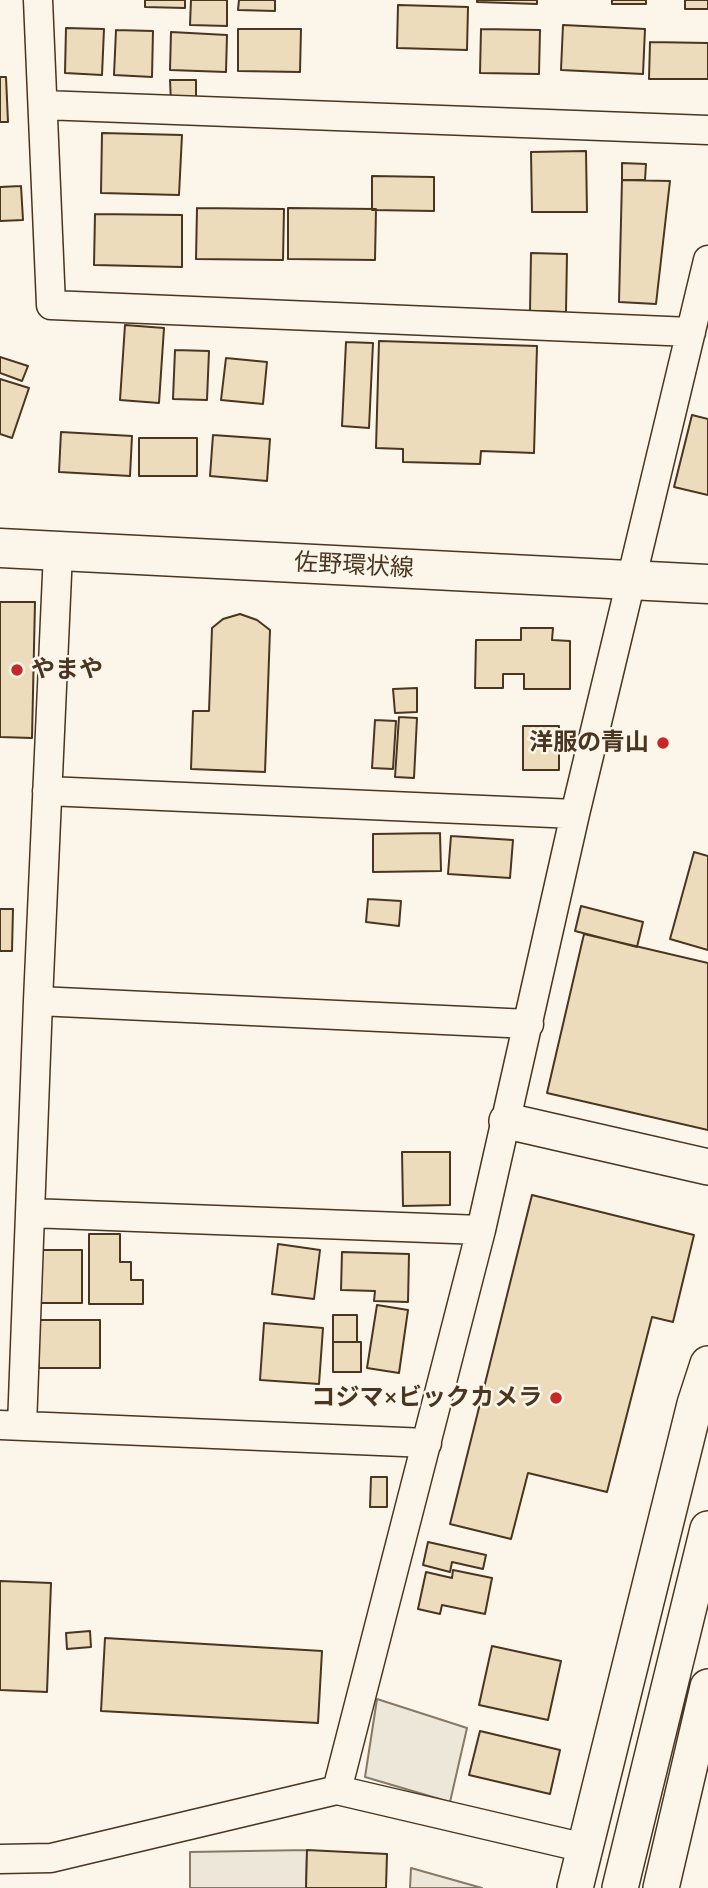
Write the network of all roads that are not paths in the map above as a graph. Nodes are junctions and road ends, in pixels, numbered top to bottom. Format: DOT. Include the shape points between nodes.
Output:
graph roads {
  1 [pos="38,0"];
  2 [pos="43,105"];
  3 [pos="708,130"];
  4 [pos="708,260"];
  5 [pos="691,332"];
  6 [pos="0,548"];
  7 [pos="58,552"];
  8 [pos="631,580"];
  9 [pos="708,583"];
  10 [pos="47,791"];
  11 [pos="575,814"];
  12 [pos="37,1001"];
  13 [pos="529,1024"];
  14 [pos="507,1121"];
  15 [pos="708,1167"];
  16 [pos="30,1213"];
  17 [pos="481,1230"];
  18 [pos="708,1364"];
  19 [pos="11,1425"];
  20 [pos="427,1443"];
  21 [pos="708,1529"];
  22 [pos="708,1686"];
  23 [pos="337,1790"];
  24 [pos="585,1848"];
  25 [pos="0,1859"];
  26 [pos="575,1888"];
  27 [pos="620,1888"];
  28 [pos="661,1888"];
  1 -- 2 [label="street"];
  2 -- 3 [label="street"];
  2 -- 5 [label="street" via="51,305"];
  4 -- 5 [label="street"];
  5 -- 8 [label="street"];
  6 -- 7 [label="main road, 佐野環状線"];
  7 -- 8 [label="main road, 佐野環状線"];
  7 -- 10 [label="street"];
  8 -- 9 [label="main road, 佐野環状線"];
  8 -- 11 [label="street"];
  10 -- 11 [label="street"];
  10 -- 12 [label="street"];
  11 -- 13 [label="street"];
  12 -- 13 [label="street"];
  12 -- 16 [label="street"];
  13 -- 14 [label="street"];
  14 -- 15 [label="street"];
  14 -- 17 [label="street"];
  16 -- 17 [label="street"];
  16 -- 19 [label="street"];
  17 -- 20 [label="street"];
  18 -- 24 [label="street"];
  19 -- 20 [label="street"];
  20 -- 23 [label="street"];
  21 -- 27 [label="street"];
  22 -- 28 [label="street"];
  23 -- 24 [label="street"];
  23 -- 25 [label="street" via="51,1858"];
  24 -- 26 [label="street"];
}
